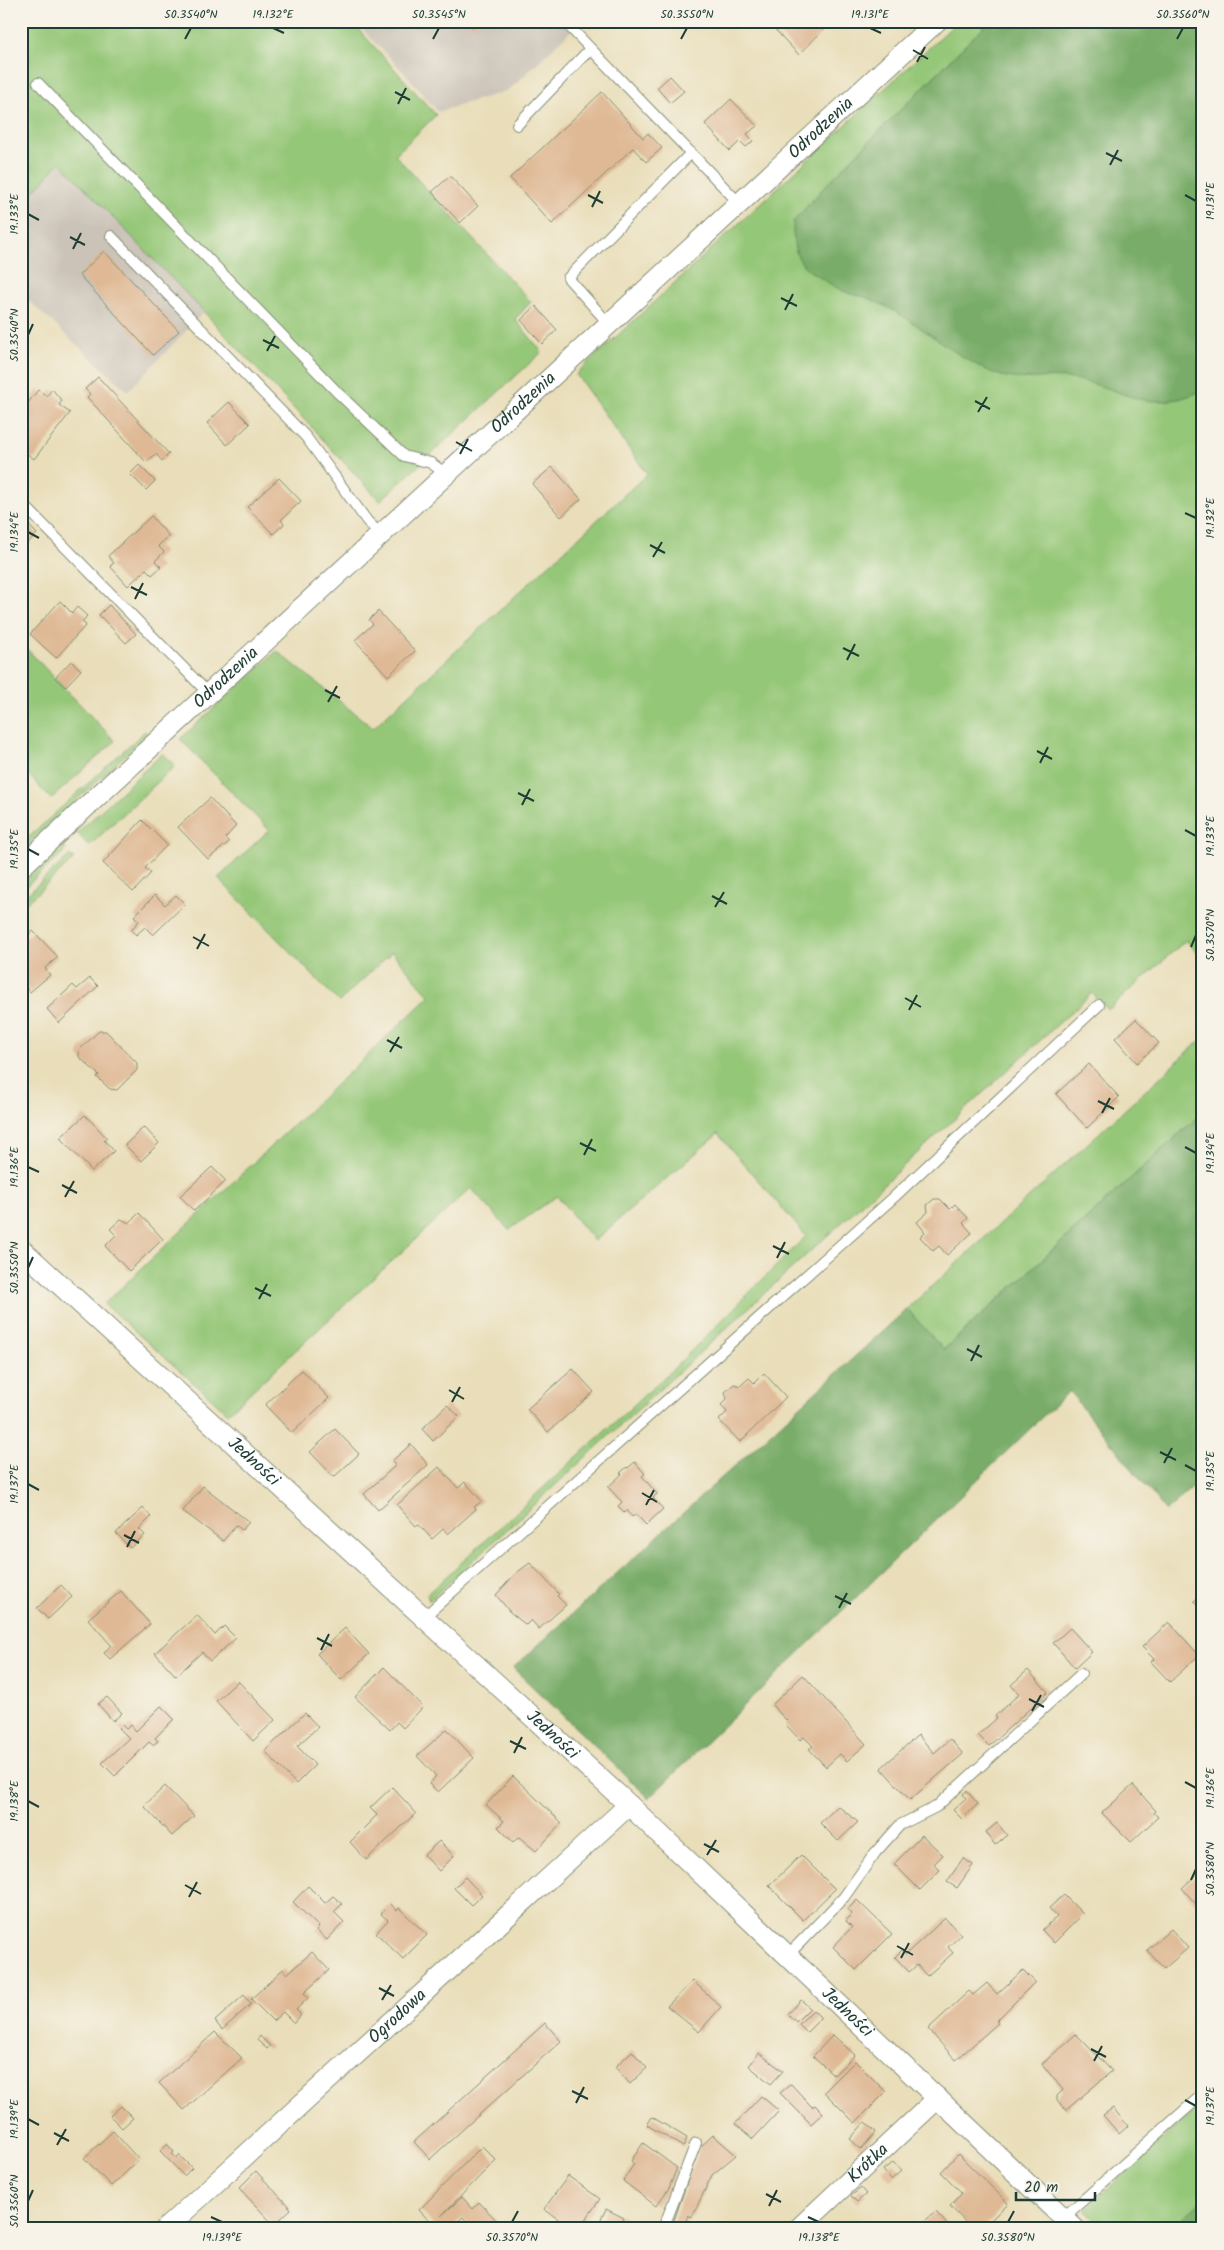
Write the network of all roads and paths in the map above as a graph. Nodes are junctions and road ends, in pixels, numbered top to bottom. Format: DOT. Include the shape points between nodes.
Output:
graph roads {
  1 [pos="564,21"];
  2 [pos="937,21"];
  3 [pos="590,49"];
  4 [pos="38,82"];
  5 [pos="517,125"];
  6 [pos="691,153"];
  7 [pos="740,204"];
  8 [pos="111,236"];
  9 [pos="609,324"];
  10 [pos="447,475"];
  11 [pos="21,502"];
  12 [pos="381,535"];
  13 [pos="208,694"];
  14 [pos="21,867"];
  15 [pos="1099,1006"];
  16 [pos="21,1249"];
  17 [pos="424,1617"];
  18 [pos="1081,1674"];
  19 [pos="630,1805"];
  20 [pos="788,1955"];
  21 [pos="1203,2094"];
  22 [pos="938,2098"];
  23 [pos="696,2143"];
  24 [pos="1069,2223"];
  25 [pos="165,2229"];
  26 [pos="663,2229"];
  27 [pos="798,2229"];
  1 -- 3 [label="lane"];
  2 -- 7 [label="street, Odrodzenia"];
  3 -- 5 [label="lane"];
  3 -- 6 [label="lane"];
  4 -- 10 [label="lane" via="345,400 404,456 431,463"];
  6 -- 7 [label="lane"];
  6 -- 9 [label="lane" via="568,278"];
  7 -- 9 [label="street, Odrodzenia"];
  8 -- 12 [label="lane" via="306,437 367,521"];
  9 -- 10 [label="street, Odrodzenia"];
  10 -- 12 [label="street, Odrodzenia"];
  11 -- 13 [label="lane"];
  12 -- 13 [label="street, Odrodzenia"];
  13 -- 14 [label="street, Odrodzenia"];
  15 -- 17 [label="lane" via="893,1198"];
  16 -- 17 [label="street, Jedności"];
  17 -- 19 [label="street, Jedności"];
  18 -- 20 [label="lane" via="936,1807 900,1825 875,1853 844,1897"];
  19 -- 20 [label="street, Jedności"];
  19 -- 25 [label="street, Ogrodowa"];
  20 -- 22 [label="street, Jedności"];
  21 -- 24 [label="lane"];
  22 -- 24 [label="street, Jedności"];
  22 -- 27 [label="street, Krótka"];
  23 -- 26 [label="lane"];
}
